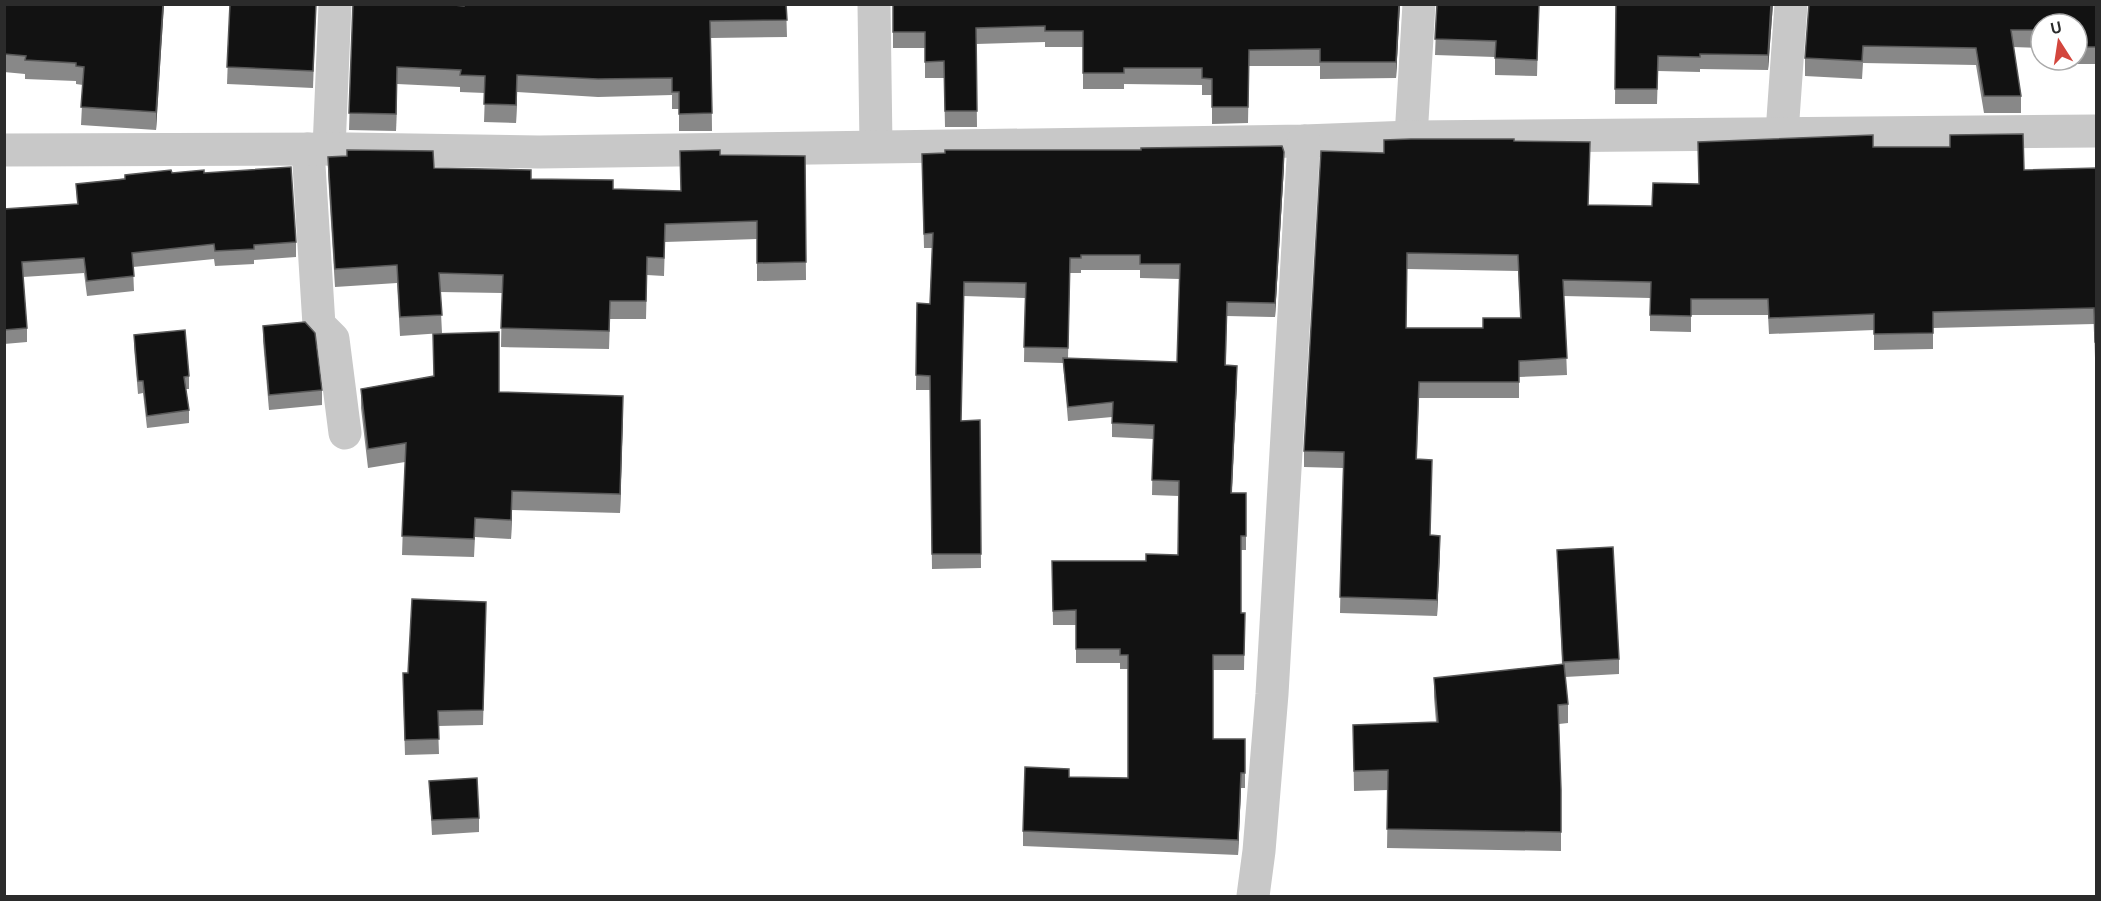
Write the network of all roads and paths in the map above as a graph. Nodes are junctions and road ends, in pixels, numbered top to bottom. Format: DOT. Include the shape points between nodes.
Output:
graph roads {
  1 [pos="335,4"];
  2 [pos="874,4"];
  3 [pos="1419,4"];
  4 [pos="1791,4"];
  5 [pos="2097,131"];
  6 [pos="1782,133"];
  7 [pos="1412,137"];
  8 [pos="1304,141"];
  9 [pos="876,146"];
  10 [pos="318,149"];
  11 [pos="4,150"];
  12 [pos="345,433"];
  13 [pos="1253,897"];
  1 -- 10 [label="street"];
  2 -- 9 [label="street"];
  3 -- 7 [label="street"];
  4 -- 6 [label="street"];
  5 -- 6 [label="street"];
  6 -- 7 [label="street"];
  7 -- 8 [label="street"];
  8 -- 9 [label="street"];
  8 -- 13 [label="street" via="1272,694"];
  9 -- 10 [label="street" via="539,152"];
  10 -- 11 [label="street"];
  10 -- 12 [label="street" via="319,326 333,339"];
}
